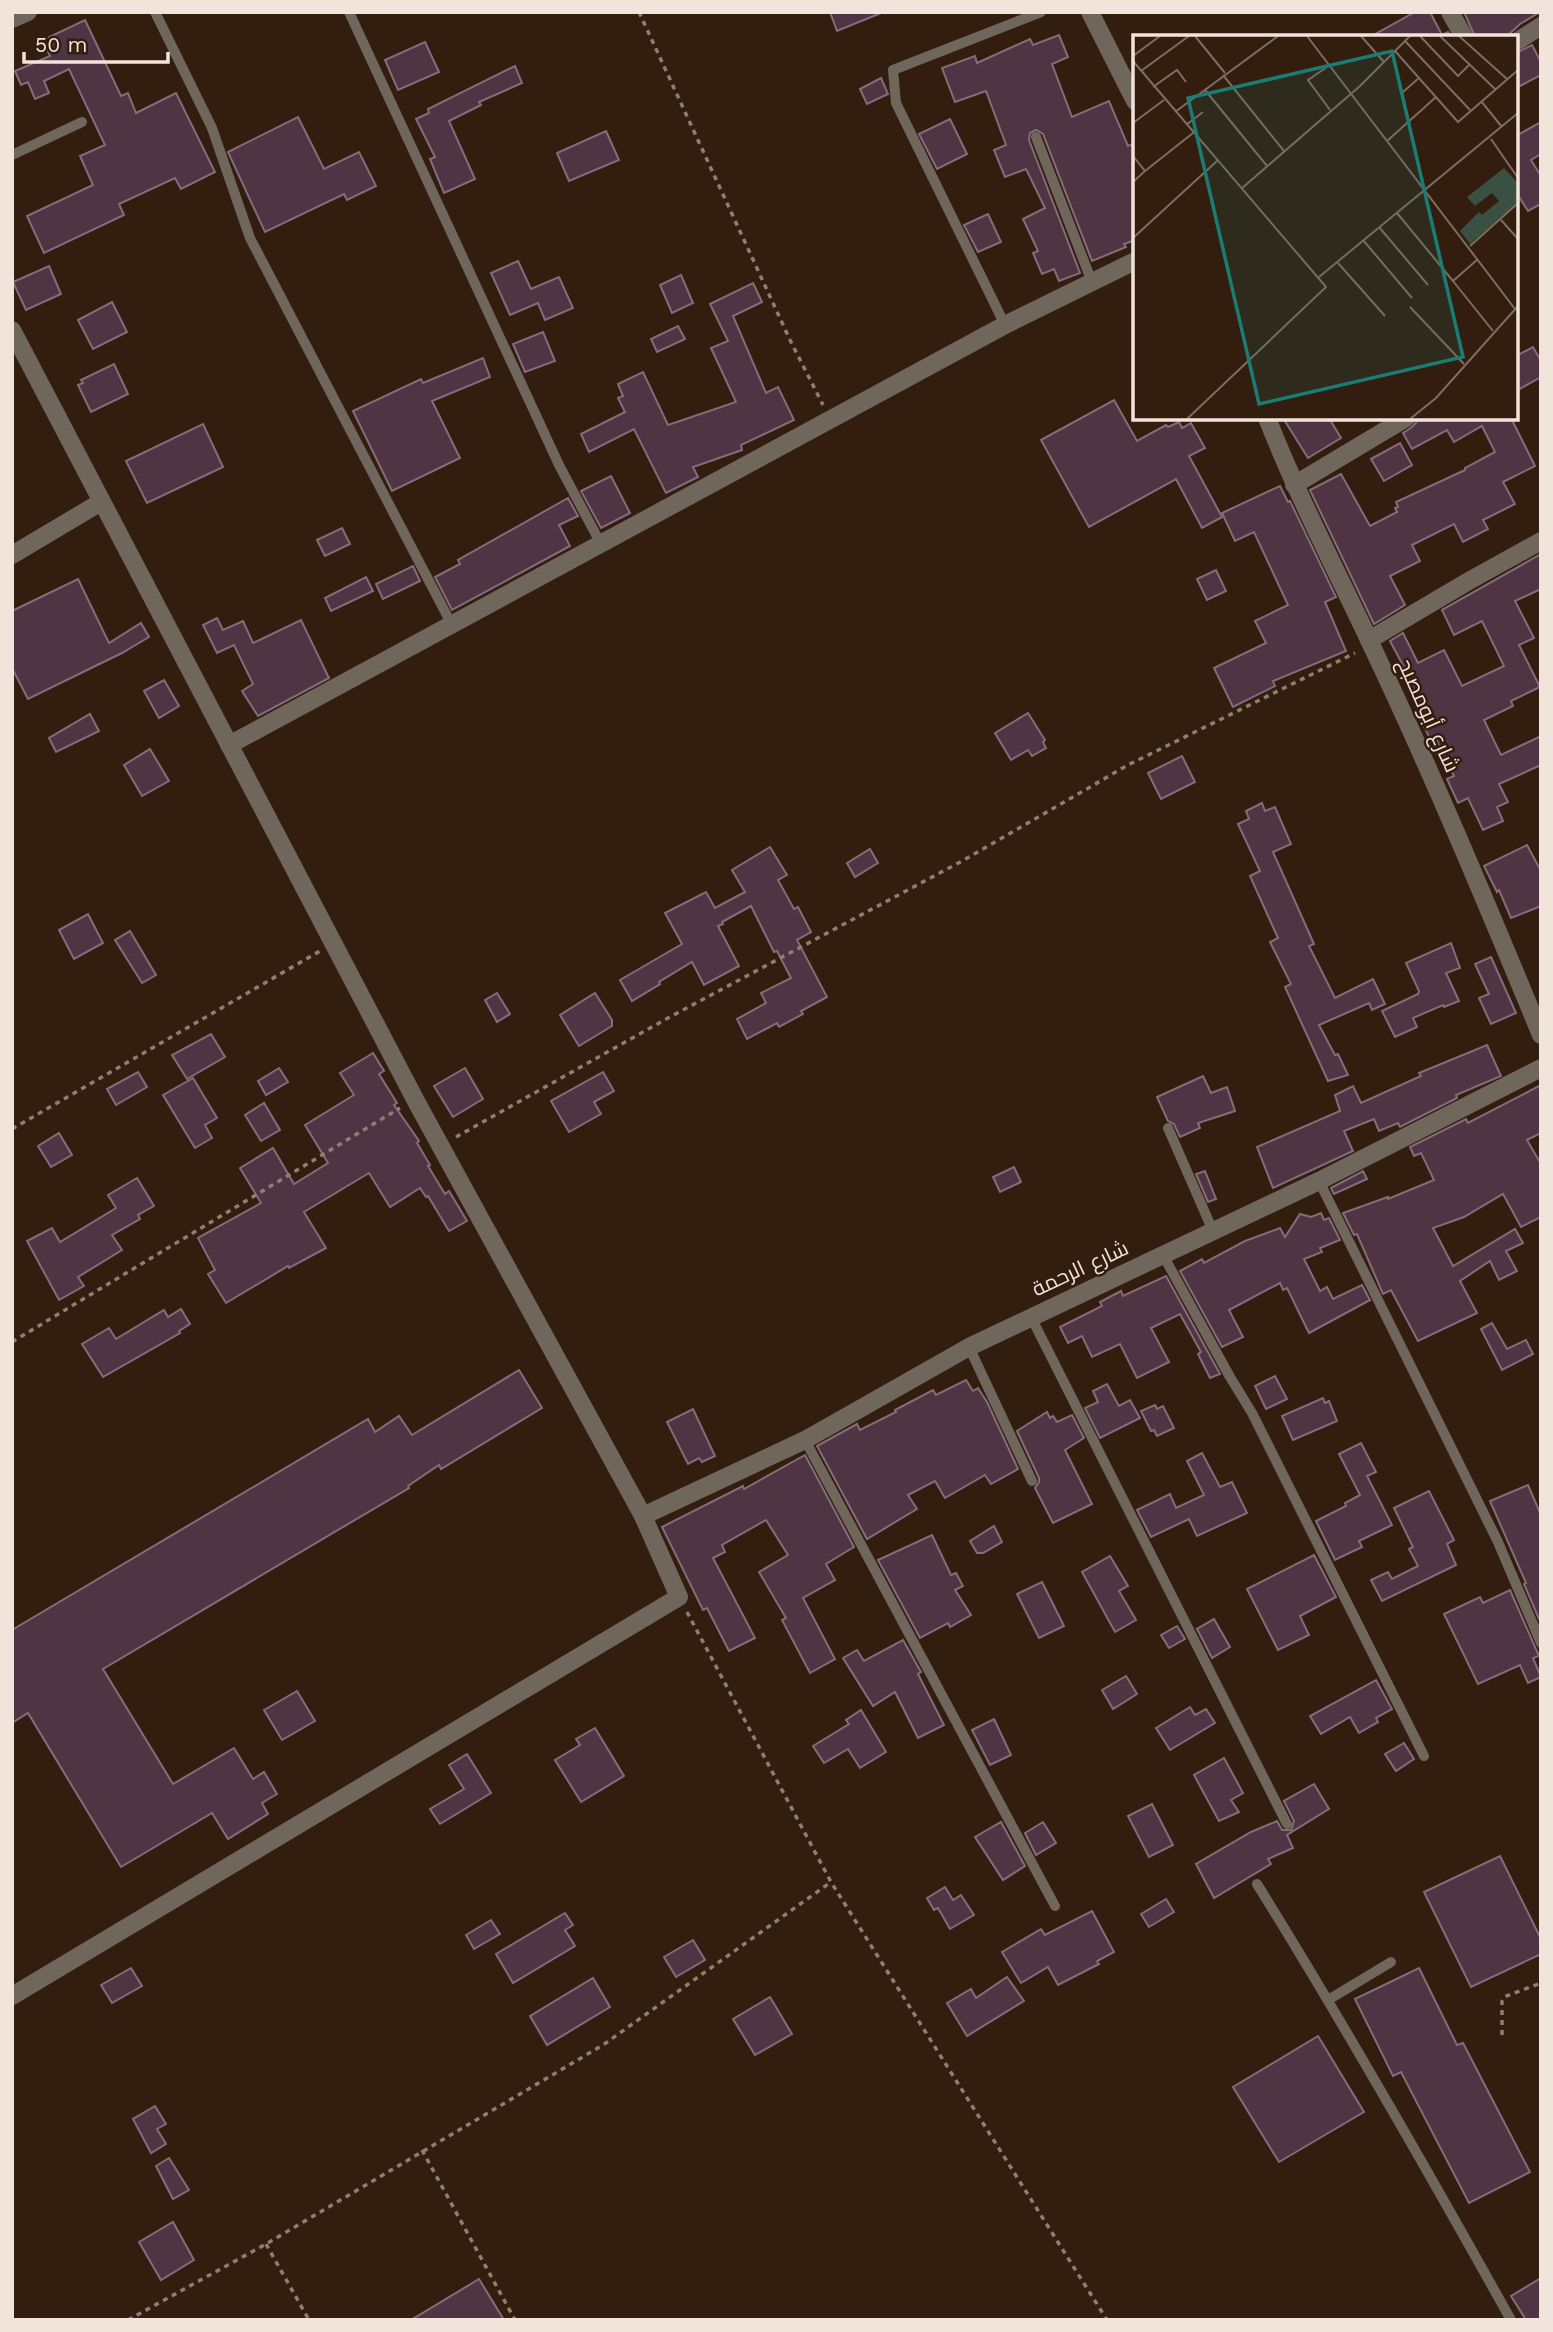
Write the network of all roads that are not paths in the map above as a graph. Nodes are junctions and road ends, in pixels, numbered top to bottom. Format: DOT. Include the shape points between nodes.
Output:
graph roads {
  1 [pos="28,12"];
  2 [pos="155,12"];
  3 [pos="349,12"];
  4 [pos="1041,12"];
  5 [pos="1090,12"];
  6 [pos="1450,12"];
  7 [pos="12,19"];
  8 [pos="1541,26"];
  9 [pos="1463,35"];
  10 [pos="1518,41"];
  11 [pos="1133,97"];
  12 [pos="82,122"];
  13 [pos="1035,137"];
  14 [pos="12,155"];
  15 [pos="1133,262"];
  16 [pos="1091,282"];
  17 [pos="1005,324"];
  18 [pos="12,330"];
  19 [pos="1268,420"];
  20 [pos="1403,420"];
  21 [pos="1294,485"];
  22 [pos="101,502"];
  23 [pos="1541,541"];
  24 [pos="601,544"];
  25 [pos="12,555"];
  26 [pos="452,625"];
  27 [pos="1370,640"];
  28 [pos="229,745"];
  29 [pos="1541,1035"];
  30 [pos="1541,1068"];
  31 [pos="1168,1128"];
  32 [pos="1319,1181"];
  33 [pos="1213,1231"];
  34 [pos="1163,1255"];
  35 [pos="1031,1317"];
  36 [pos="969,1347"];
  37 [pos="805,1440"];
  38 [pos="1032,1481"];
  39 [pos="642,1516"];
  40 [pos="1541,1643"];
  41 [pos="1424,1756"];
  42 [pos="1287,1824"];
  43 [pos="1257,1884"];
  44 [pos="1055,1906"];
  45 [pos="1391,1962"];
  46 [pos="12,1996"];
  47 [pos="1328,2000"];
  48 [pos="1511,2320"];
  1 -- 7 [label="street"];
  2 -- 26 [label="lane" via="212,128 250,237"];
  3 -- 24 [label="lane" via="559,465"];
  4 -- 17 [label="lane" via="894,70 895,103"];
  5 -- 11 [label="street"];
  6 -- 9 [label="street"];
  8 -- 10 [label="street"];
  12 -- 14 [label="lane"];
  13 -- 16 [label="lane"];
  15 -- 16 [label="street"];
  16 -- 17 [label="street"];
  17 -- 24 [label="street"];
  18 -- 22 [label="street"];
  19 -- 21 [label="street, شارع أبومصبح"];
  20 -- 21 [label="street"];
  21 -- 27 [label="street, شارع أبومصبح"];
  22 -- 25 [label="street"];
  22 -- 28 [label="street"];
  23 -- 27 [label="street"];
  24 -- 26 [label="street"];
  26 -- 28 [label="street"];
  27 -- 29 [label="street, شارع أبومصبح"];
  28 -- 39 [label="street"];
  30 -- 32 [label="street, شارع الرحمة"];
  31 -- 33 [label="lane"];
  32 -- 33 [label="street, شارع الرحمة"];
  32 -- 40 [label="lane" via="1499,1542"];
  33 -- 34 [label="street, شارع الرحمة"];
  34 -- 35 [label="street, شارع الرحمة"];
  34 -- 41 [label="lane" via="1252,1413"];
  35 -- 36 [label="street, شارع الرحمة"];
  35 -- 42 [label="lane"];
  36 -- 37 [label="street, شارع الرحمة"];
  36 -- 38 [label="lane"];
  37 -- 39 [label="street, شارع الرحمة"];
  37 -- 44 [label="lane"];
  39 -- 46 [label="street" via="679,1597"];
  43 -- 47 [label="lane"];
  45 -- 47 [label="lane"];
  47 -- 48 [label="lane"];
}
